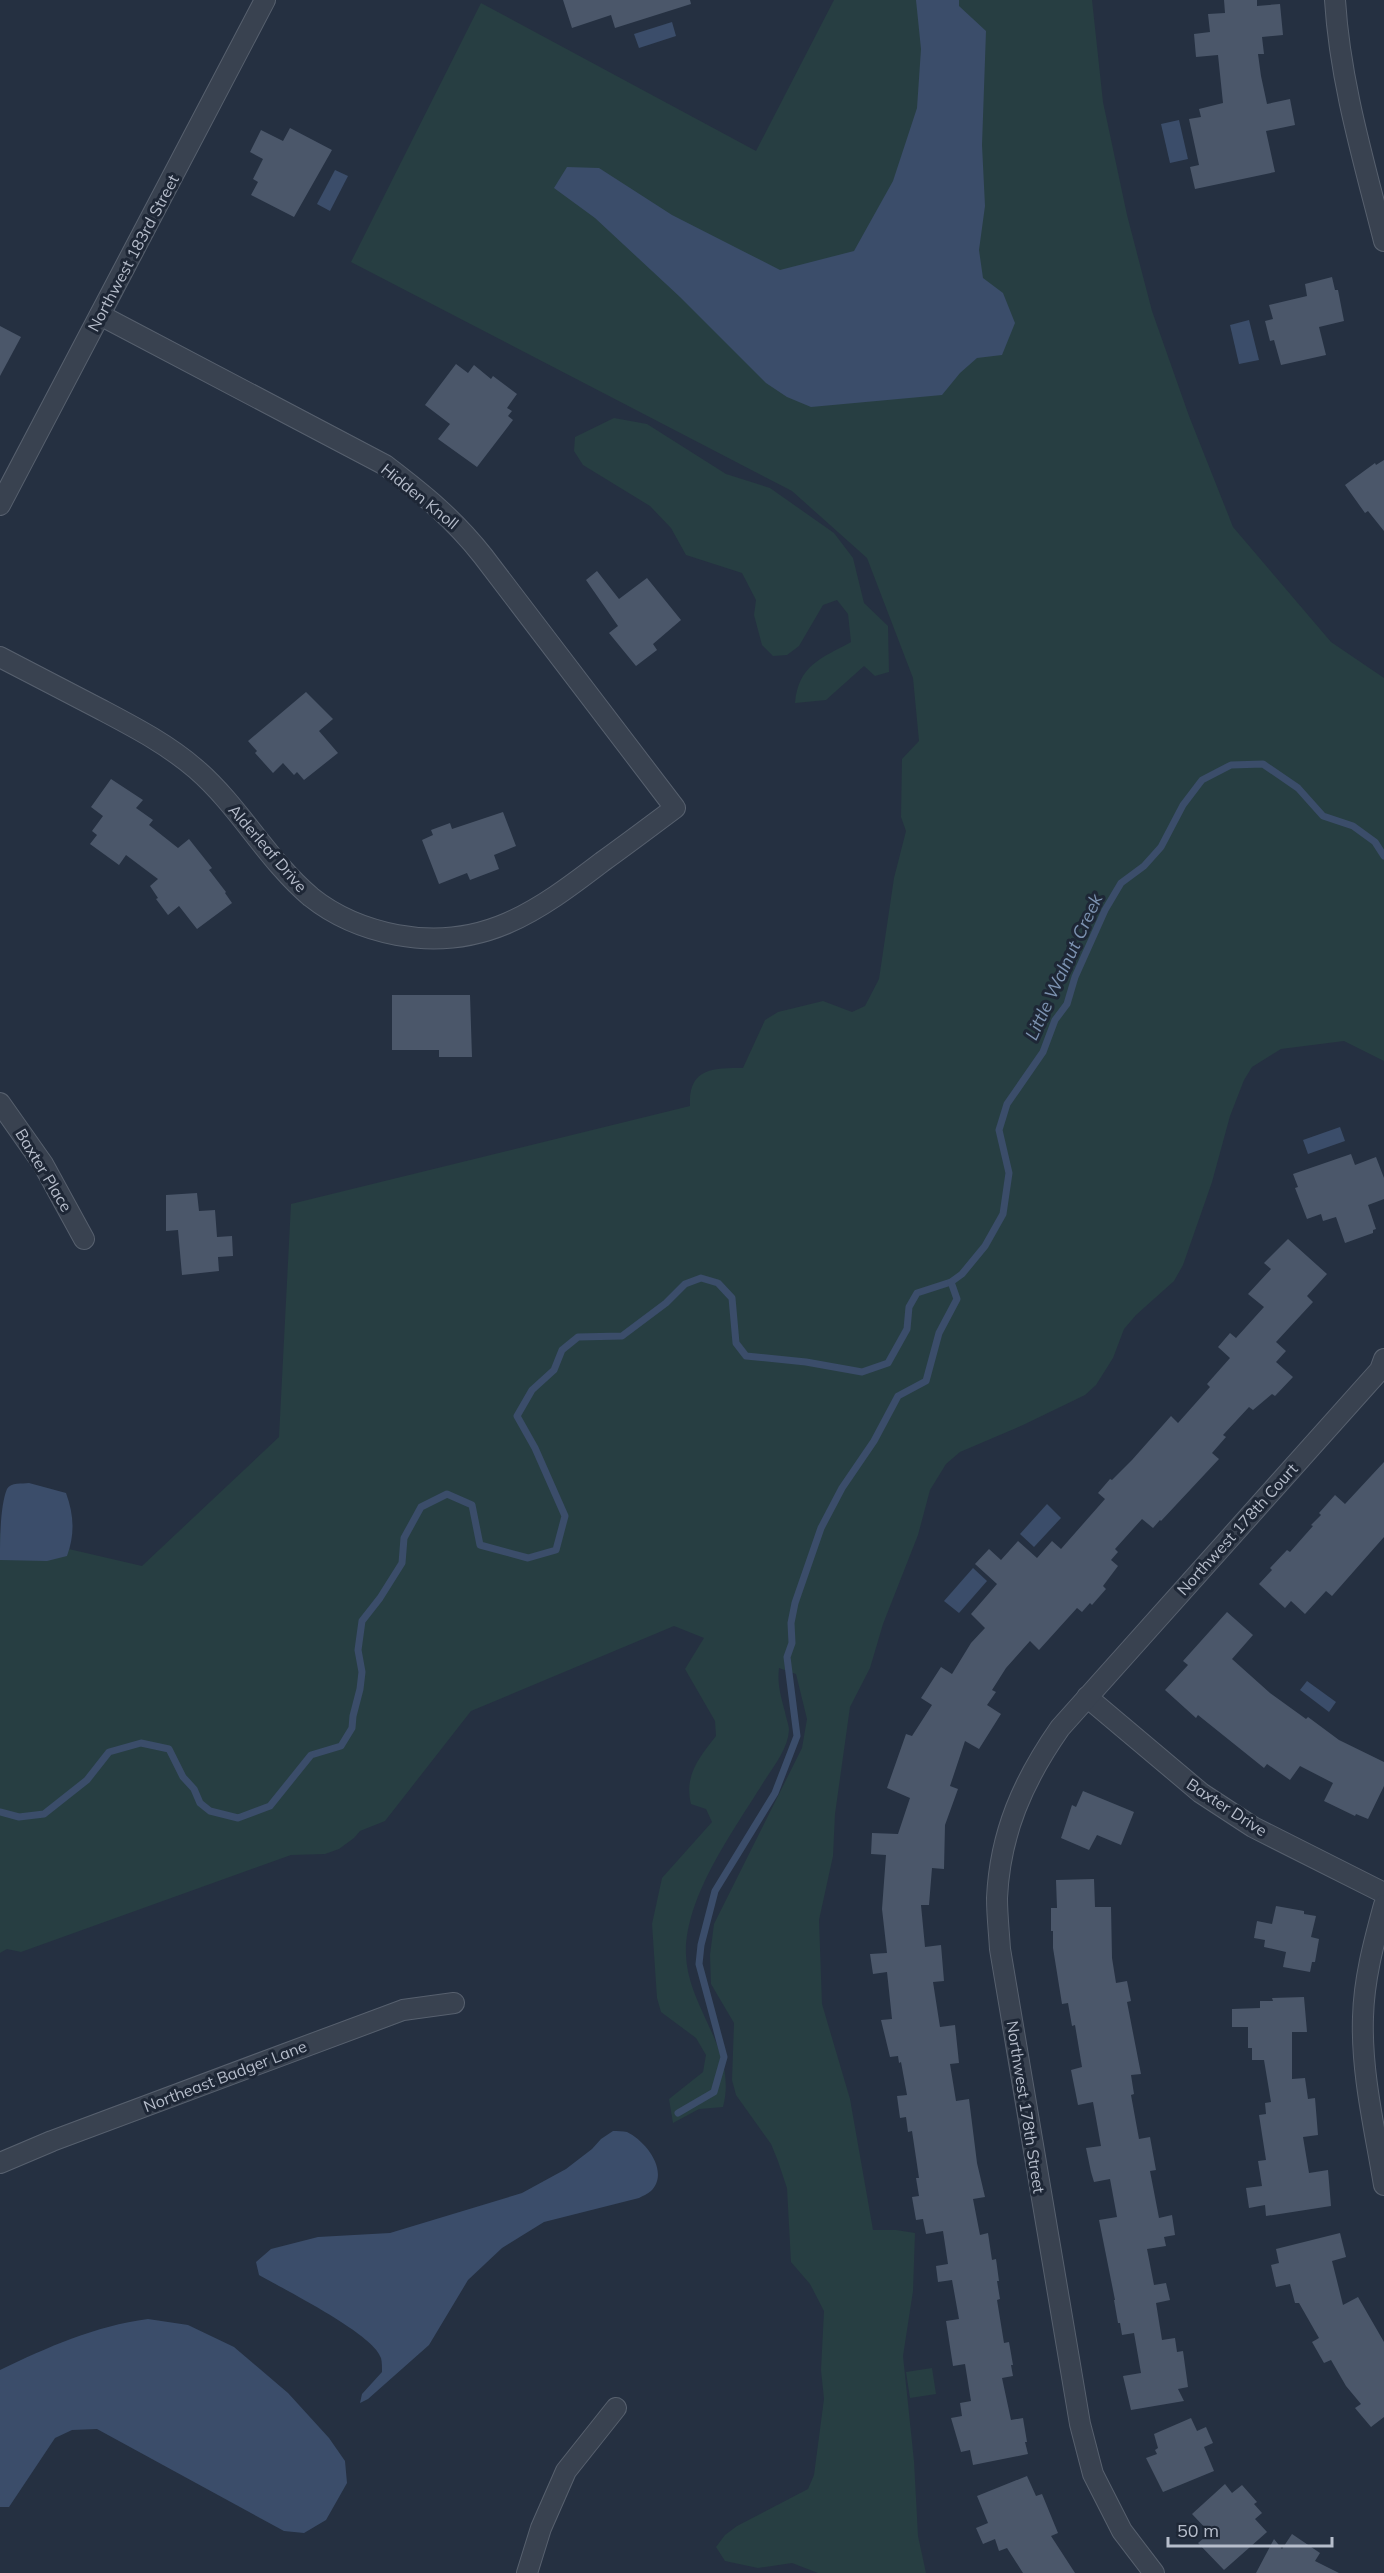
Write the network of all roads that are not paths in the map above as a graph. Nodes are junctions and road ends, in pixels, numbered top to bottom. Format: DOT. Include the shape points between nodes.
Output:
graph roads {
  1 [pos="266,0"];
  2 [pos="1335,0"];
  3 [pos="1384,241"];
  4 [pos="100,315"];
  5 [pos="0,505"];
  6 [pos="0,657"];
  7 [pos="675,808"];
  8 [pos="0,1103"];
  9 [pos="84,1239"];
  10 [pos="1384,1359"];
  11 [pos="1087,1697"];
  12 [pos="1384,1893"];
  13 [pos="1384,1905"];
  14 [pos="454,2002"];
  15 [pos="0,2163"];
  16 [pos="1384,2185"];
  17 [pos="616,2408"];
  18 [pos="527,2573"];
  19 [pos="1154,2573"];
  1 -- 4 [label="street, Northwest 183rd Street"];
  2 -- 3 [label="street" via="1349,102"];
  4 -- 5 [label="street, Northwest 183rd Street"];
  4 -- 7 [label="street, Hidden Knoll" via="385,465 424,495 458,525 483,556"];
  6 -- 7 [label="street, Alderleaf Drive" via="151,736 196,769 313,898 345,919 381,932 416,938 465,937 507,925 555,898"];
  8 -- 9 [label="street, Baxter Place" via="43,1164"];
  10 -- 11 [label="street, Northwest 178th Court" via="1380,1370"];
  11 -- 12 [label="street, Baxter Drive" via="1201,1794 1253,1827"];
  11 -- 19 [label="street, Northwest 178th Street" via="1038,1759 1017,1799 1003,1848 998,1899 1000,1949 1080,2424 1093,2474 1122,2531"];
  13 -- 16 [label="street" via="1366,1974 1362,2017 1364,2063"];
  14 -- 15 [label="street, Northeast Badger Lane" via="403,2010"];
  17 -- 18 [label="street" via="566,2471 540,2529"];
}
